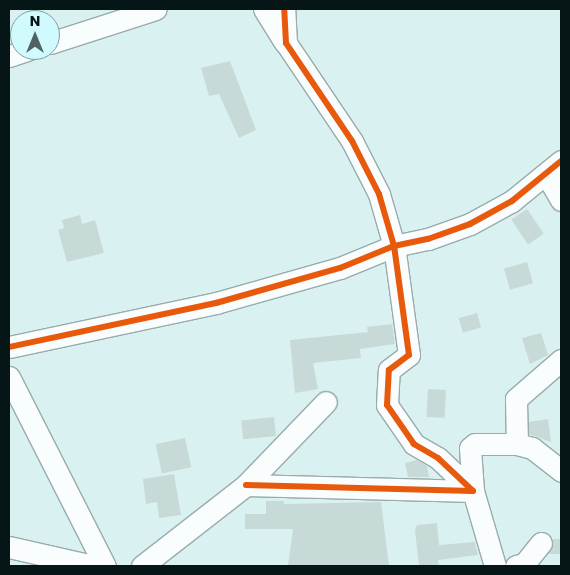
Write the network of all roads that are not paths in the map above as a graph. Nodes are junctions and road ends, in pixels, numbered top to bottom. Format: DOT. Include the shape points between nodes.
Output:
graph roads {
  1 [pos="156,9"];
  2 [pos="264,9"];
  3 [pos="284,9"];
  4 [pos="60,40"];
  5 [pos="286,43"];
  6 [pos="554,167"];
  7 [pos="561,200"];
  8 [pos="394,246"];
  9 [pos="9,347"];
  10 [pos="558,365"];
  11 [pos="9,377"];
  12 [pos="326,402"];
  13 [pos="517,444"];
  14 [pos="561,471"];
  15 [pos="246,485"];
  16 [pos="473,491"];
  17 [pos="541,543"];
  18 [pos="9,547"];
  19 [pos="93,566"];
  20 [pos="105,566"];
  21 [pos="142,566"];
  22 [pos="496,566"];
  23 [pos="516,566"];
  1 -- 4 [label="street"];
  2 -- 5 [label="street"];
  3 -- 5 [label="street"];
  5 -- 8 [label="street" via="352,140 379,194"];
  6 -- 7 [label="street"];
  6 -- 8 [label="street" via="512,201 470,224 428,239"];
  8 -- 9 [label="street" via="340,268 216,303"];
  8 -- 16 [label="street" via="409,355 389,370 386,405 414,444 438,458"];
  10 -- 13 [label="street" via="516,399"];
  11 -- 20 [label="street"];
  12 -- 15 [label="street"];
  13 -- 14 [label="street" via="532,448"];
  13 -- 16 [label="street" via="472,445"];
  15 -- 16 [label="street"];
  15 -- 21 [label="street"];
  16 -- 22 [label="street"];
  17 -- 23 [label="street" via="524,564"];
  18 -- 19 [label="street"];
}
